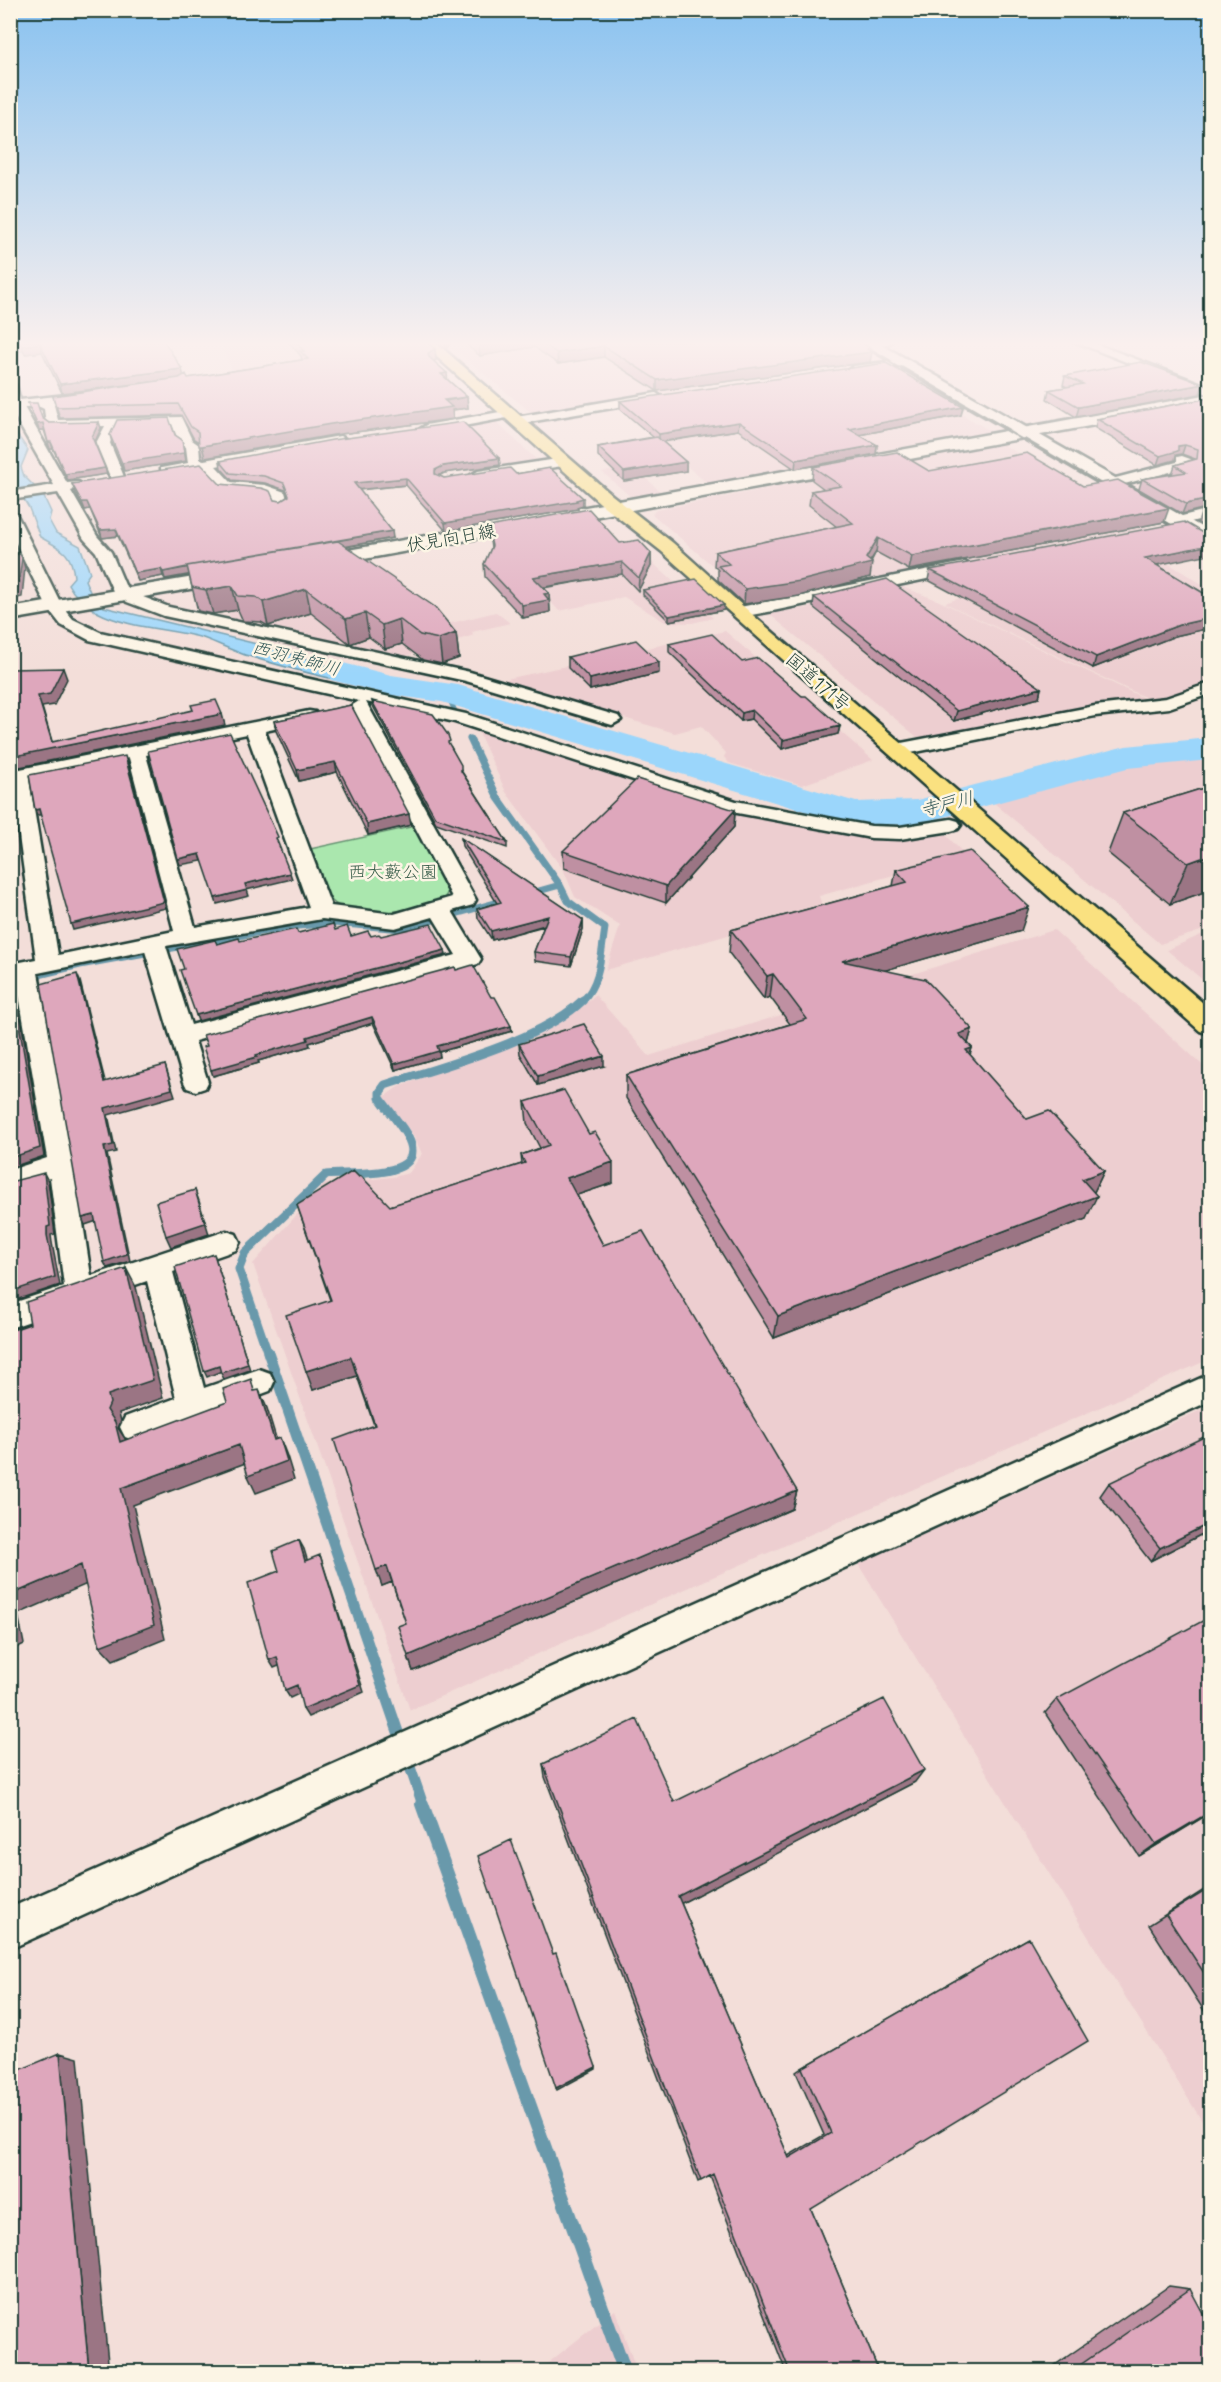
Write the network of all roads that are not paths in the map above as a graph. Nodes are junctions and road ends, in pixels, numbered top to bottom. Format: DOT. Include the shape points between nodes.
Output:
graph roads {
  1 [pos="40,452"];
  2 [pos="105,452"];
  3 [pos="193,452"];
  4 [pos="274,452"];
  5 [pos="553,452"];
  6 [pos="923,452"];
  7 [pos="1059,452"];
  8 [pos="1182,460"];
  9 [pos="564,462"];
  10 [pos="201,465"];
  11 [pos="150,474"];
  12 [pos="464,477"];
  13 [pos="1113,483"];
  14 [pos="61,489"];
  15 [pos="10,496"];
  16 [pos="281,502"];
  17 [pos="619,509"];
  18 [pos="1210,513"];
  19 [pos="10,515"];
  20 [pos="1183,523"];
  21 [pos="1162,529"];
  22 [pos="1210,539"];
  23 [pos="301,564"];
  24 [pos="986,564"];
  25 [pos="254,573"];
  26 [pos="126,596"];
  27 [pos="55,607"];
  28 [pos="740,612"];
  29 [pos="10,614"];
  30 [pos="1210,688"];
  31 [pos="364,701"];
  32 [pos="254,727"];
  33 [pos="896,750"];
  34 [pos="136,751"];
  35 [pos="574,755"];
  36 [pos="15,776"];
  37 [pos="955,811"];
  38 [pos="439,908"];
  39 [pos="322,912"];
  40 [pos="186,935"];
  41 [pos="153,941"];
  42 [pos="28,967"];
  43 [pos="1210,1024"];
  44 [pos="182,1036"];
  45 [pos="196,1082"];
  46 [pos="61,1164"];
  47 [pos="10,1180"];
  48 [pos="226,1242"];
  49 [pos="157,1265"];
  50 [pos="79,1290"];
  51 [pos="10,1316"];
  52 [pos="259,1382"];
  53 [pos="1210,1387"];
  54 [pos="193,1405"];
  55 [pos="136,1427"];
  56 [pos="10,1929"];
  1 -- 14 [label="street"];
  2 -- 14 [label="street" via="112,480"];
  3 -- 10 [label="street" via="194,462"];
  4 -- 10 [label="street"];
  5 -- 9 [label="highway, 国道171号"];
  6 -- 17 [label="main road, 伏見向日線"];
  7 -- 13 [label="main road"];
  8 -- 13 [label="street" via="1188,463"];
  9 -- 12 [label="street"];
  9 -- 17 [label="highway, 国道171号"];
  10 -- 11 [label="street"];
  10 -- 16 [label="street" via="208,465 227,486 265,489 280,495"];
  13 -- 20 [label="main road"];
  14 -- 15 [label="street"];
  14 -- 26 [label="street" via="91,539 102,546 115,584"];
  17 -- 23 [label="main road, 伏見向日線"];
  17 -- 28 [label="highway, 国道171号"];
  18 -- 20 [label="street"];
  19 -- 27 [label="street"];
  20 -- 21 [label="street"];
  20 -- 22 [label="main road"];
  24 -- 28 [label="street"];
  25 -- 26 [label="main road"];
  26 -- 27 [label="main road"];
  26 -- 35 [label="street" via="164,611 470,677 612,720"];
  27 -- 29 [label="main road"];
  27 -- 31 [label="street" via="68,622 95,636"];
  28 -- 33 [label="highway, 国道171号"];
  30 -- 33 [label="street" via="1159,705 1095,711"];
  31 -- 32 [label="street"];
  31 -- 35 [label="street" via="460,718"];
  31 -- 38 [label="street" via="465,900"];
  32 -- 34 [label="street"];
  32 -- 39 [label="street"];
  33 -- 37 [label="highway, 国道171号"];
  34 -- 36 [label="street"];
  34 -- 40 [label="street"];
  35 -- 37 [label="street" via="732,806 843,829 900,833"];
  36 -- 42 [label="street"];
  37 -- 43 [label="highway, 国道171号"];
  38 -- 39 [label="street" via="395,921"];
  38 -- 44 [label="street" via="470,959"];
  39 -- 40 [label="street"];
  40 -- 41 [label="street"];
  41 -- 42 [label="street"];
  41 -- 44 [label="street"];
  42 -- 46 [label="street"];
  44 -- 45 [label="street"];
  46 -- 47 [label="street"];
  46 -- 50 [label="street"];
  48 -- 49 [label="street"];
  49 -- 50 [label="street"];
  49 -- 54 [label="street"];
  50 -- 51 [label="street"];
  52 -- 54 [label="street"];
  53 -- 56 [label="street"];
  54 -- 55 [label="street"];
}
